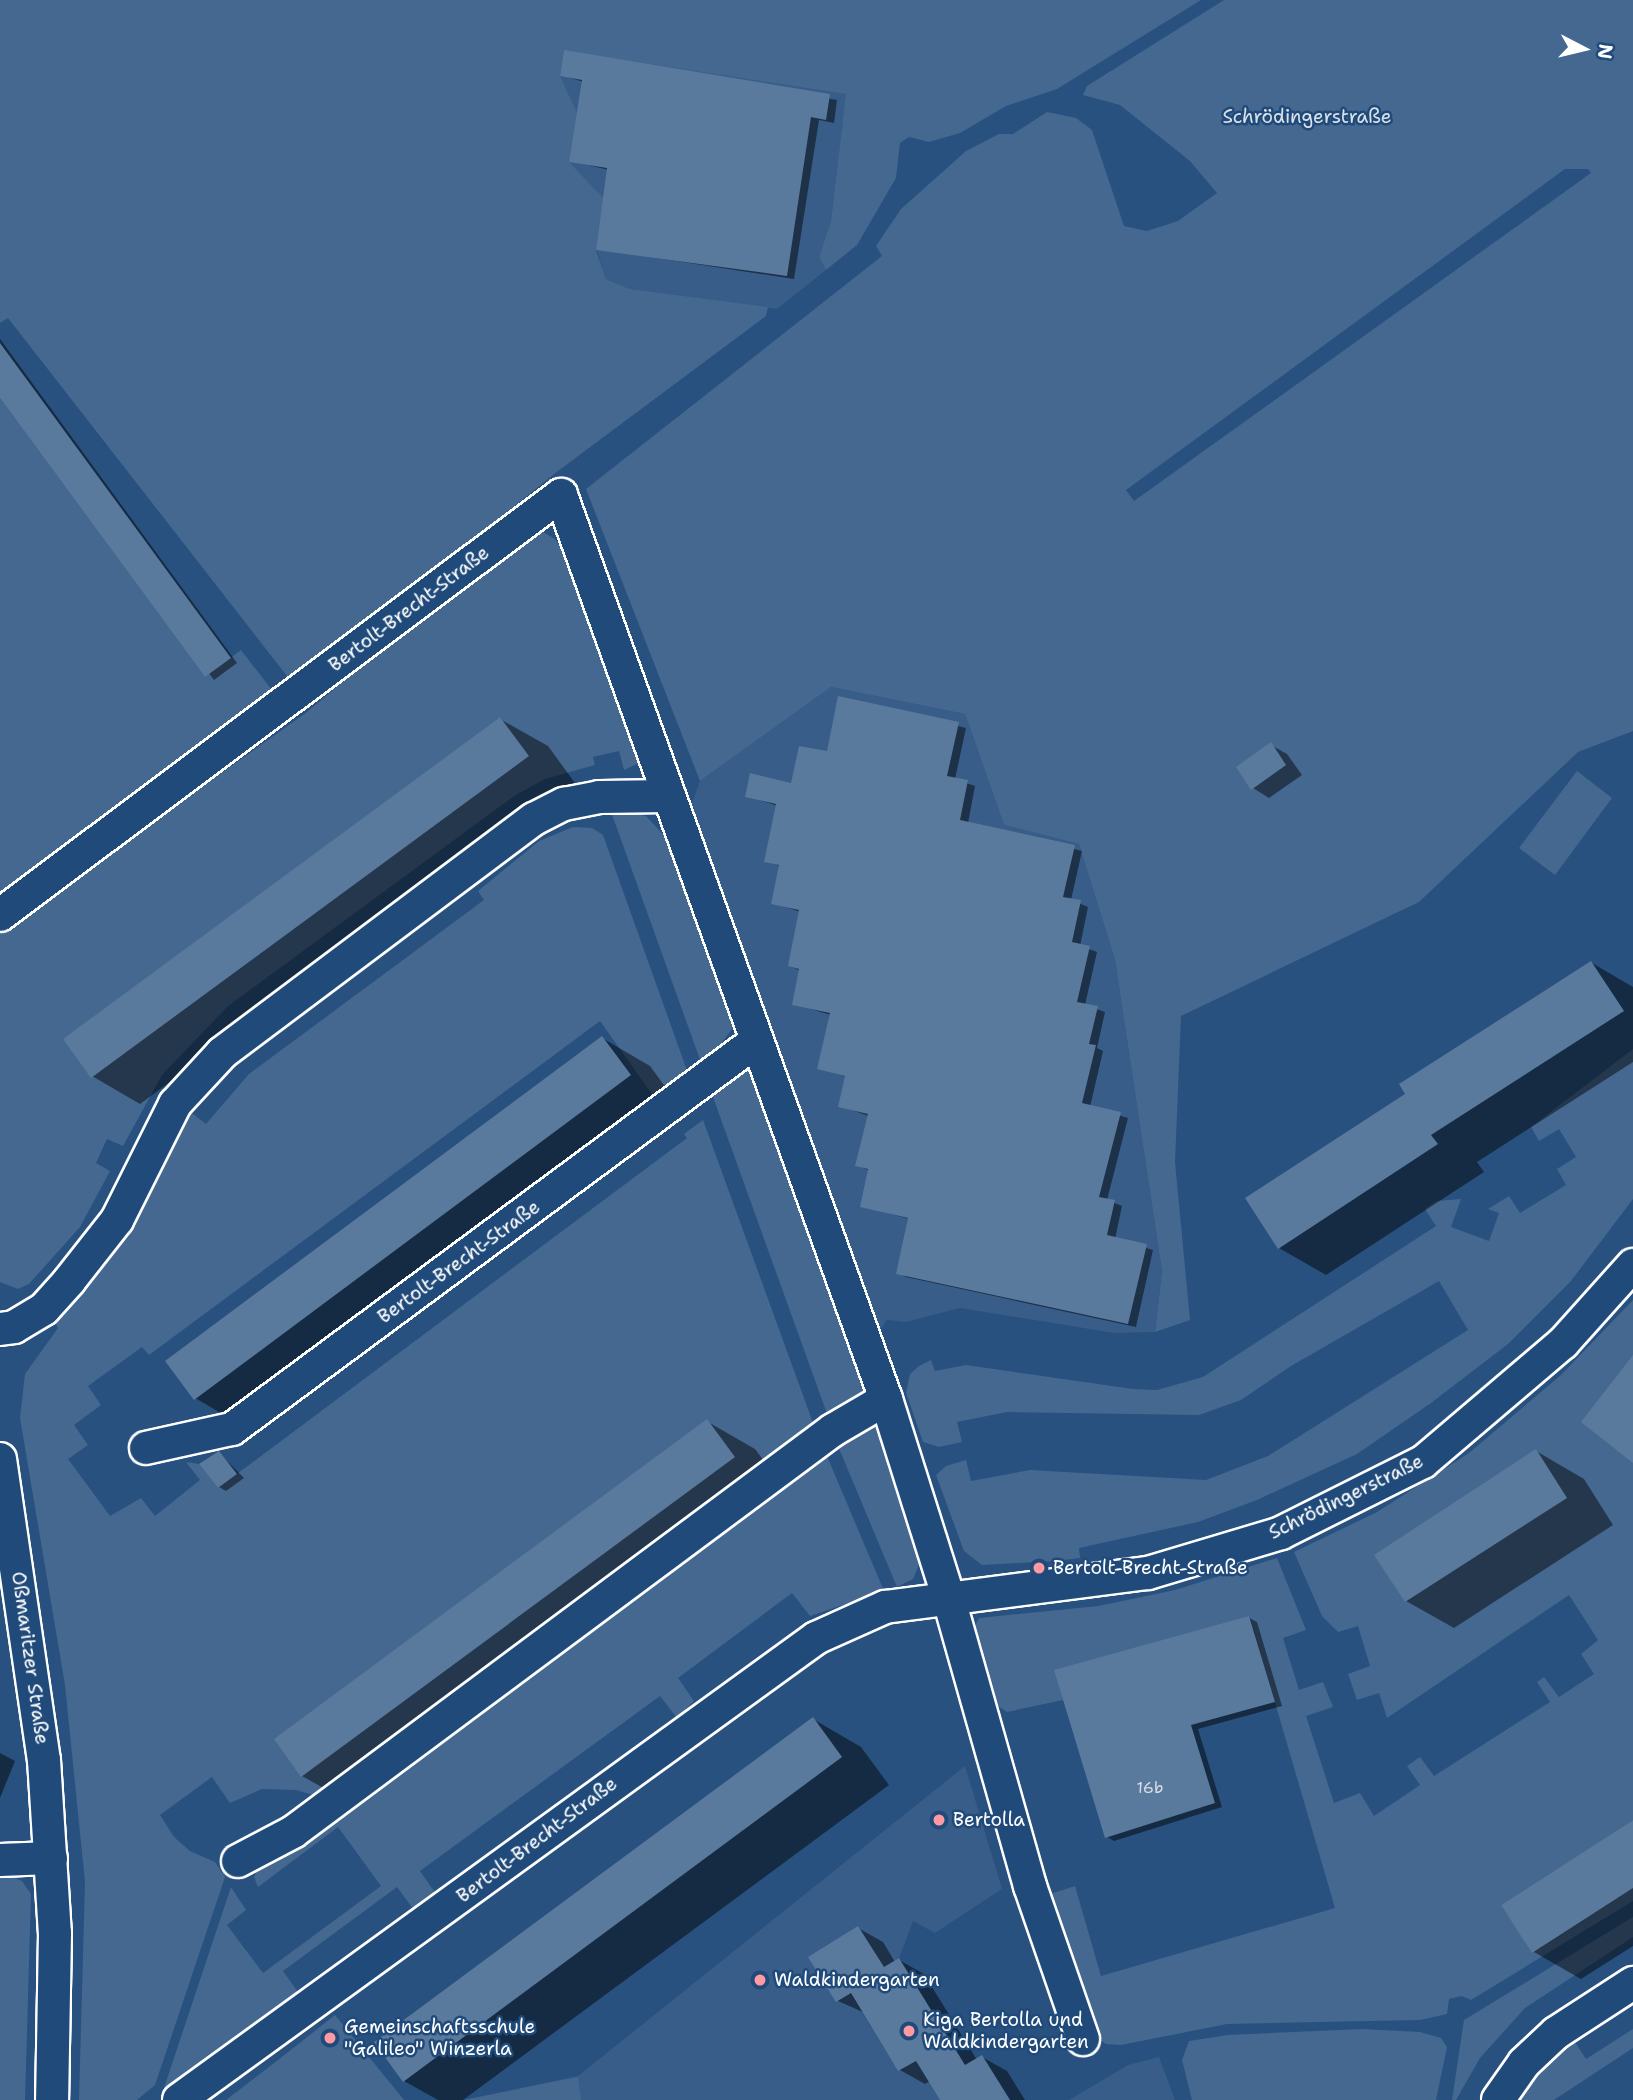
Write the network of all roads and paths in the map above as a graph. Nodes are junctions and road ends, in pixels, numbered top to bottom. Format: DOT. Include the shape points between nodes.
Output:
graph roads {
  1 [pos="669,796"];
  2 [pos="0,915"];
  3 [pos="755,1042"];
  4 [pos="1633,1265"];
  5 [pos="0,1329"];
  6 [pos="886,1399"];
  7 [pos="146,1447"];
  8 [pos="0,1459"];
  9 [pos="948,1596"];
  10 [pos="51,1858"];
  11 [pos="0,1860"];
  12 [pos="238,1861"];
  13 [pos="1633,1983"];
  14 [pos="1083,2039"];
  15 [pos="52,2100"];
  16 [pos="179,2100"];
  17 [pos="1497,2100"];
  1 -- 2 [label="street, Bertolt-Brecht-Straße" via="561,495"];
  1 -- 3 [label="street, Bertolt-Brecht-Straße"];
  1 -- 5 [label="street" via="599,797 564,804 534,820 222,1053 175,1104 117,1220 77,1270 44,1309 14,1327"];
  3 -- 6 [label="street, Bertolt-Brecht-Straße"];
  3 -- 7 [label="street, Bertolt-Brecht-Straße" via="232,1429"];
  4 -- 9 [label="street, Schrödingerstraße" via="1563,1342 1503,1396 1423,1462 1351,1499 1281,1532 1149,1573"];
  6 -- 9 [label="street, Bertolt-Brecht-Straße"];
  6 -- 12 [label="street" via="833,1430 293,1832"];
  8 -- 10 [label="street, Oßmaritzer Straße" via="27,1632"];
  9 -- 14 [label="street, Bertolt-Brecht-Straße" via="1030,1886"];
  9 -- 16 [label="street, Bertolt-Brecht-Straße" via="885,1607 816,1637 771,1666 322,2000"];
  10 -- 11 [label="street"];
  10 -- 15 [label="street, Oßmaritzer Straße" via="55,1933"];
  13 -- 17 [label="street" via="1556,2033 1524,2063"];
}
